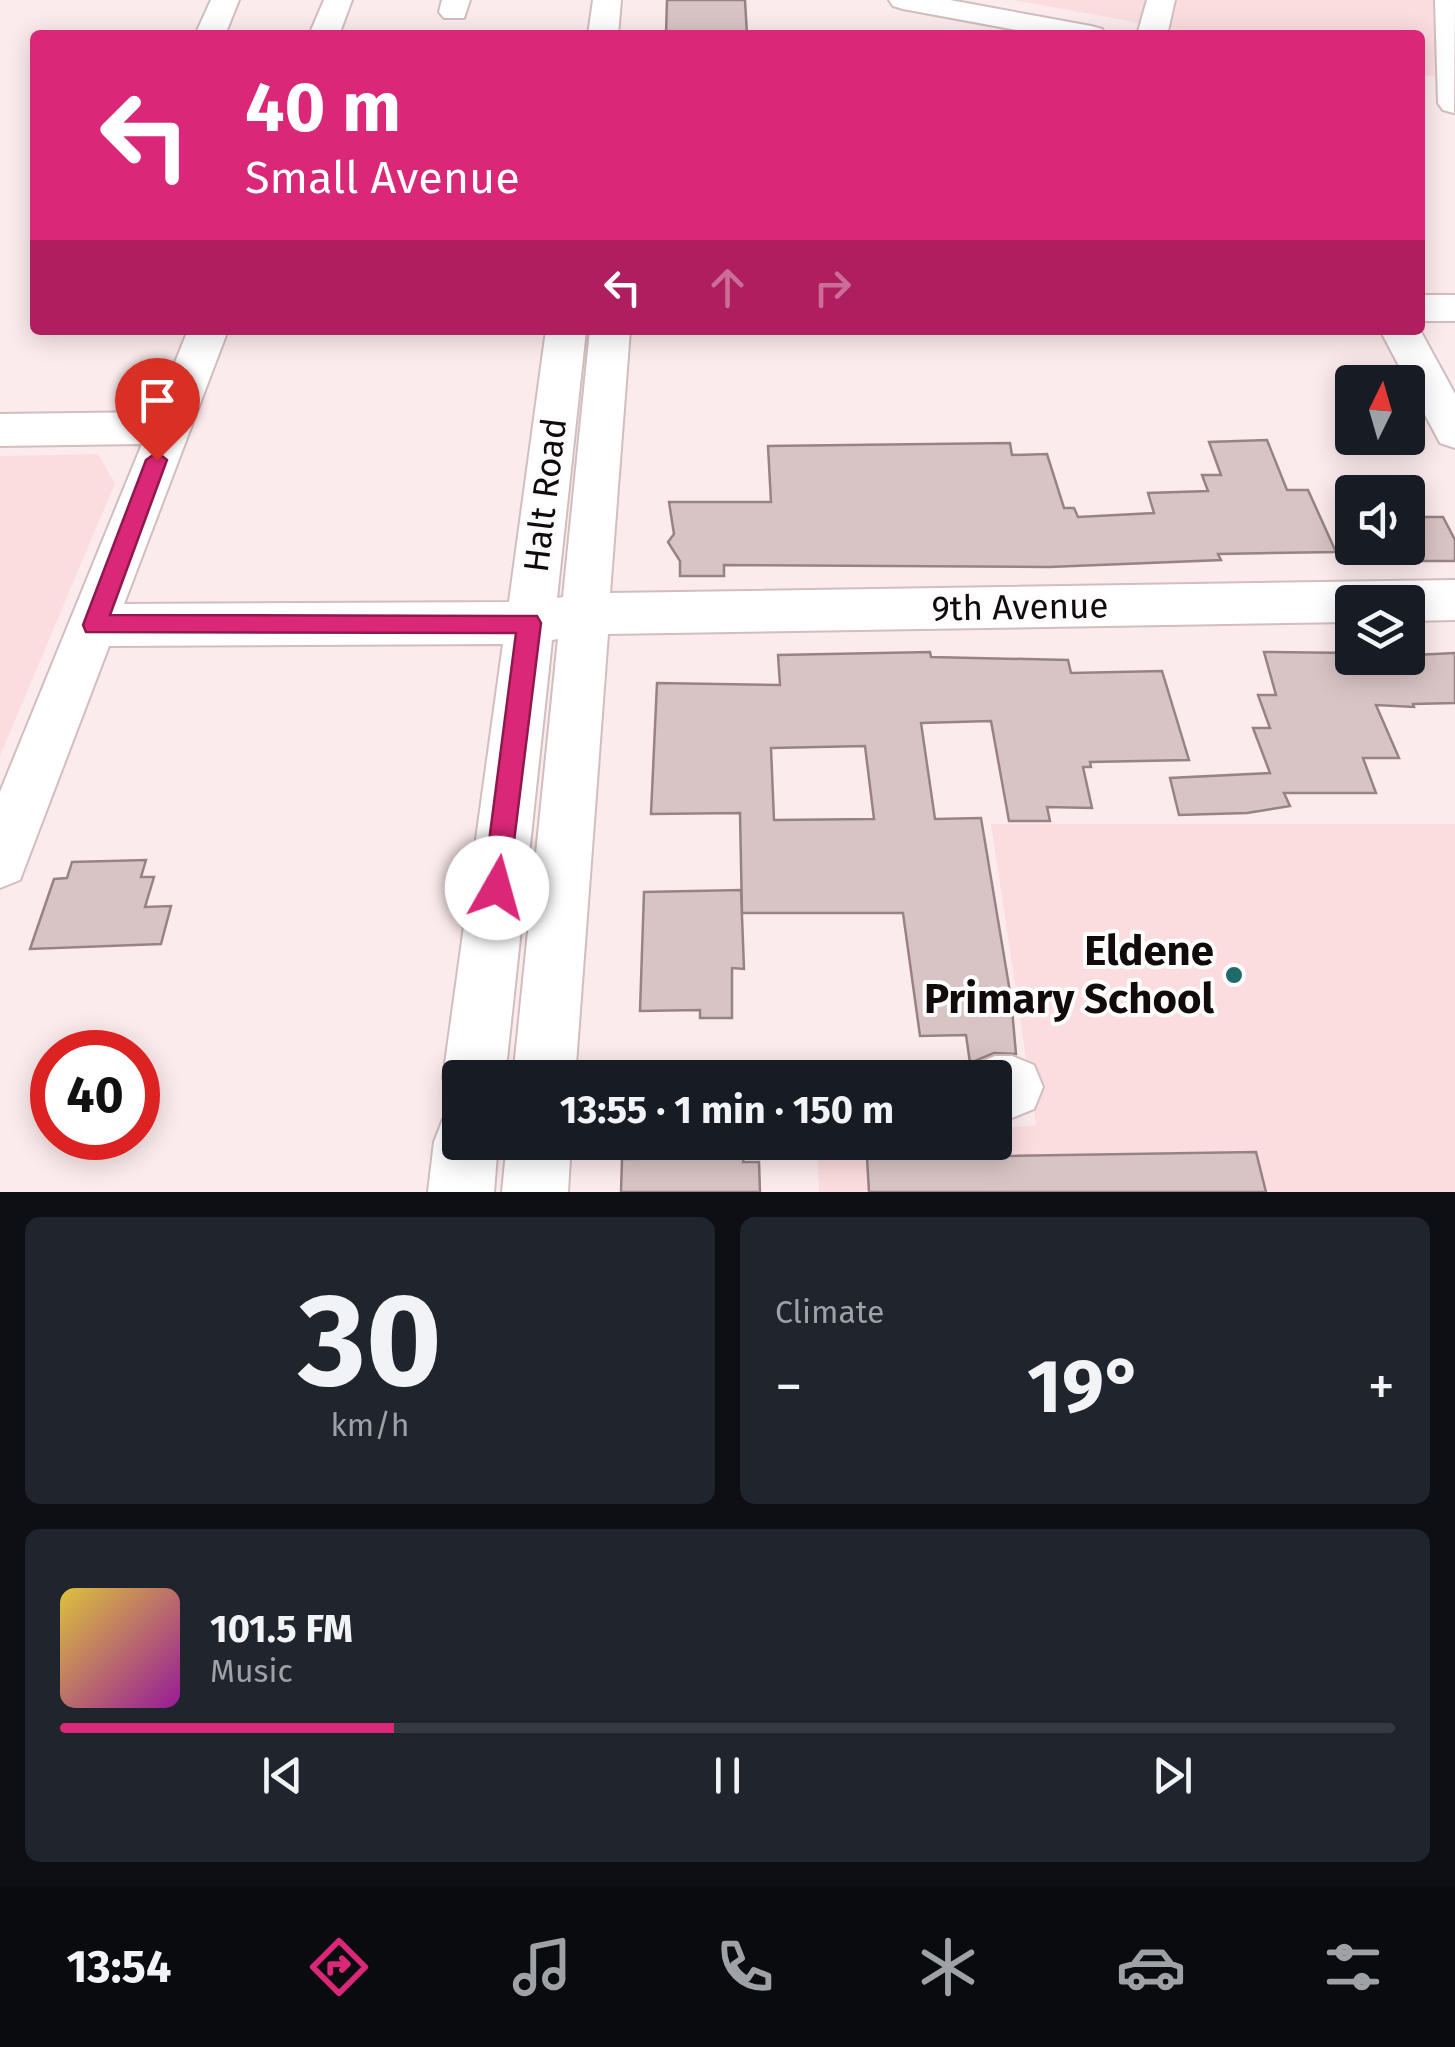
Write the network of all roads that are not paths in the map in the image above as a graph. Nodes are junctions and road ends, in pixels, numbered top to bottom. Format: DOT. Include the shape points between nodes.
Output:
graph roads {
  1 [pos="224,0"];
  2 [pos="338,0"];
  3 [pos="607,0"];
  4 [pos="903,0"];
  5 [pos="1161,0"];
  6 [pos="1449,0"];
  7 [pos="212,30"];
  8 [pos="326,30"];
  9 [pos="604,30"];
  10 [pos="1064,30"];
  11 [pos="1153,30"];
  12 [pos="1425,97"];
  13 [pos="1455,103"];
  14 [pos="1425,308"];
  15 [pos="1455,308"];
  16 [pos="206,335"];
  17 [pos="565,335"];
  18 [pos="610,335"];
  19 [pos="1403,335"];
  20 [pos="169,428"];
  21 [pos="0,430"];
  22 [pos="1455,432"];
  23 [pos="1455,600"];
  24 [pos="585,614"];
  25 [pos="529,623"];
  26 [pos="94,625"];
  27 [pos="0,860"];
  28 [pos="476,1060"];
  29 [pos="546,1060"];
  30 [pos="464,1160"];
  31 [pos="537,1160"];
  32 [pos="460,1192"];
  33 [pos="534,1192"];
  1 -- 7 [label="street"];
  2 -- 8 [label="street"];
  3 -- 9 [label="street"];
  4 -- 10 [label="street"];
  5 -- 11 [label="street"];
  6 -- 13 [label="street"];
  12 -- 13 [label="street"];
  14 -- 15 [label="street"];
  16 -- 20 [label="street"];
  17 -- 25 [label="street, Halt Road"];
  18 -- 24 [label="street, Halt Road"];
  19 -- 22 [label="street"];
  20 -- 21 [label="street"];
  20 -- 26 [label="street"];
  23 -- 24 [label="street, 9th Avenue"];
  24 -- 25 [label="street, 9th Avenue"];
  24 -- 29 [label="street, Halt Road"];
  25 -- 26 [label="street, 9th Avenue"];
  25 -- 28 [label="street, Halt Road"];
  26 -- 27 [label="street"];
  30 -- 32 [label="street"];
  31 -- 33 [label="street"];
}
